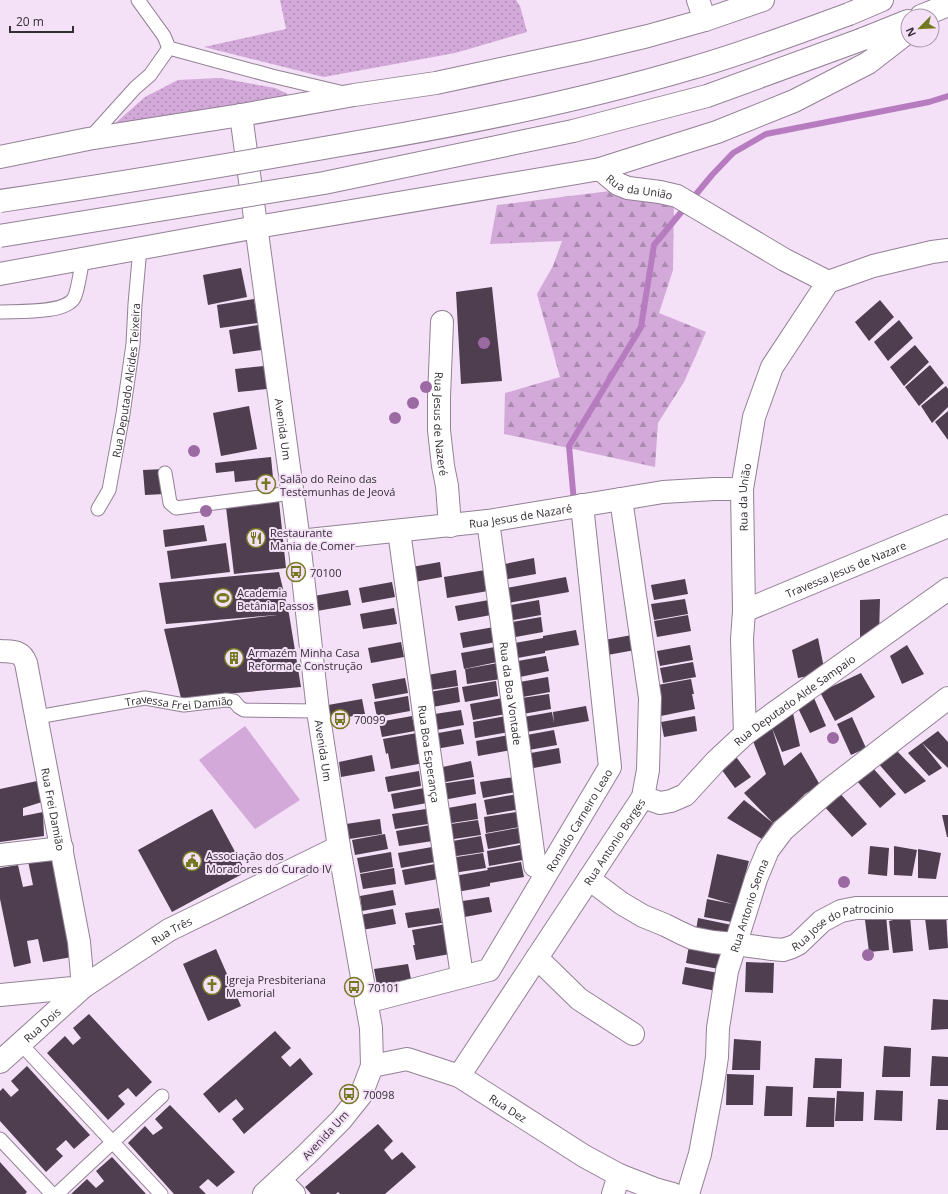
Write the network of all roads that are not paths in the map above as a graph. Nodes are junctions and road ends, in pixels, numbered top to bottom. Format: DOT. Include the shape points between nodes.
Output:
graph roads {
  1 [pos="138,0"];
  2 [pos="698,0"];
  3 [pos="764,0"];
  4 [pos="882,0"];
  5 [pos="706,20"];
  6 [pos="900,24"];
  7 [pos="900,38"];
  8 [pos="169,48"];
  9 [pos="354,95"];
  10 [pos="241,115"];
  11 [pos="88,140"];
  12 [pos="0,157"];
  13 [pos="600,169"];
  14 [pos="0,201"];
  15 [pos="257,227"];
  16 [pos="0,236"];
  17 [pos="140,248"];
  18 [pos="948,250"];
  19 [pos="83,258"];
  20 [pos="0,274"];
  21 [pos="828,282"];
  22 [pos="0,312"];
  23 [pos="442,322"];
  24 [pos="165,473"];
  25 [pos="742,489"];
  26 [pos="291,493"];
  27 [pos="621,499"];
  28 [pos="582,505"];
  29 [pos="98,510"];
  30 [pos="488,521"];
  31 [pos="450,526"];
  32 [pos="948,526"];
  33 [pos="399,531"];
  34 [pos="299,541"];
  35 [pos="948,589"];
  36 [pos="744,611"];
  37 [pos="0,651"];
  38 [pos="948,698"];
  39 [pos="318,711"];
  40 [pos="37,717"];
  41 [pos="746,734"];
  42 [pos="643,797"];
  43 [pos="339,847"];
  44 [pos="62,848"];
  45 [pos="0,855"];
  46 [pos="535,866"];
  47 [pos="589,879"];
  48 [pos="948,908"];
  49 [pos="735,944"];
  50 [pos="537,958"];
  51 [pos="462,976"];
  52 [pos="83,987"];
  53 [pos="1,989"];
  54 [pos="366,1002"];
  55 [pos="633,1034"];
  56 [pos="20,1043"];
  57 [pos="0,1062"];
  58 [pos="372,1066"];
  59 [pos="459,1076"];
  60 [pos="162,1096"];
  61 [pos="0,1139"];
  62 [pos="113,1142"];
  63 [pos="616,1184"];
  64 [pos="287,1187"];
  65 [pos="52,1194"];
  66 [pos="57,1194"];
  67 [pos="162,1194"];
  68 [pos="264,1194"];
  69 [pos="674,1194"];
  70 [pos="688,1194"];
  1 -- 8 [label="lane" via="164,36"];
  2 -- 5 [label="main road"];
  3 -- 5 [label="main road"];
  4 -- 14 [label="main road, bridge" via="788,36 692,68 562,102 470,122 218,167"];
  5 -- 9 [label="main road" via="548,60 436,83"];
  6 -- 16 [label="main road, bridge" via="707,96 573,131 324,182"];
  7 -- 13 [label="main road" via="868,63 794,101 716,132"];
  8 -- 9 [label="lane"];
  8 -- 11 [label="lane" via="150,75"];
  9 -- 10 [label="main road"];
  10 -- 11 [label="main road"];
  10 -- 15 [label="main road, Avenida Um"];
  11 -- 12 [label="main road"];
  13 -- 15 [label="main road"];
  13 -- 21 [label="main road, Rua da União" via="618,184 628,188 677,196 785,260"];
  15 -- 17 [label="main road"];
  15 -- 26 [label="main road, Avenida Um"];
  17 -- 19 [label="main road"];
  17 -- 29 [label="lane, Rua Deputado Alcides Teixeira" via="133,344 123,414 109,490"];
  18 -- 21 [label="main road" via="872,266"];
  19 -- 20 [label="main road"];
  19 -- 22 [label="lane" via="74,298 67,305 55,309"];
  21 -- 25 [label="main road, Rua da União" via="772,367 754,417"];
  23 -- 31 [label="main road, Rua Jesus de Nazeré" via="439,430"];
  24 -- 26 [label="lane" via="170,503 176,508"];
  25 -- 27 [label="main road, Rua Jesus de Nazaré" via="663,492"];
  25 -- 36 [label="main road, Rua da União"];
  26 -- 34 [label="main road, Avenida Um"];
  27 -- 28 [label="main road, Rua Jesus de Nazaré"];
  27 -- 42 [label="main road, Rua Antonio Borges" via="650,698 648,770"];
  28 -- 30 [label="main road, Rua Jesus de Nazaré"];
  28 -- 51 [label="main road, Ronaldo Carneiro Leao" via="610,767 489,970"];
  30 -- 31 [label="main road, Rua Jesus de Nazaré"];
  30 -- 46 [label="main road, Rua da Boa Vontade"];
  31 -- 33 [label="main road, Rua Jesus de Nazaré"];
  32 -- 36 [label="main road, Travessa Jesus de Nazare"];
  33 -- 34 [label="main road, Rua Jesus de Nazaré"];
  33 -- 51 [label="main road, Rua Boa Esperança"];
  34 -- 39 [label="main road, Avenida Um"];
  35 -- 41 [label="main road, Rua Deputado Alde Sampaio"];
  36 -- 41 [label="main road, Rua da União" via="742,639"];
  37 -- 40 [label="main road, Rua Frei Damião" via="23,656"];
  38 -- 49 [label="main road, Rua Antonio Senna" via="830,789 783,830 768,850 756,878"];
  39 -- 40 [label="lane, Travessa Frei Damião" via="244,710 234,701 226,700 184,705 145,698"];
  39 -- 43 [label="main road, Avenida Um"];
  40 -- 44 [label="main road, Rua Frei Damião"];
  41 -- 42 [label="main road, Rua Deputado Alde Sampaio" via="716,761 685,795 660,803"];
  42 -- 47 [label="main road, Rua Antonio Borges"];
  43 -- 52 [label="main road, Rua Três" via="169,930"];
  43 -- 54 [label="main road, Avenida Um"];
  44 -- 45 [label="main road"];
  44 -- 52 [label="main road, Rua Frei Damião" via="79,942"];
  47 -- 49 [label="main road, Rua Jose do Patrocinio" via="643,916 692,938"];
  47 -- 50 [label="main road, Rua Antonio Borges"];
  48 -- 49 [label="main road, Rua Jose do Patrocinio" via="856,908 822,921 798,944 783,950"];
  49 -- 70 [label="main road, Rua Antonio Senna" via="727,971 708,1113 700,1154"];
  50 -- 55 [label="main road" via="578,999"];
  50 -- 59 [label="main road, Rua Antonio Borges"];
  51 -- 54 [label="main road, Ronaldo Carneiro Leao"];
  52 -- 53 [label="main road, Rua Três"];
  52 -- 56 [label="main road, Rua Dois"];
  54 -- 58 [label="main road, Avenida Um" via="371,1028"];
  56 -- 57 [label="main road, Rua Dois"];
  56 -- 62 [label="lane"];
  58 -- 59 [label="main road, Rua Dez" via="407,1058"];
  58 -- 64 [label="main road, Avenida Um" via="361,1095 311,1151"];
  59 -- 63 [label="main road, Rua Dez" via="584,1156"];
  60 -- 62 [label="lane"];
  61 -- 65 [label="lane"];
  62 -- 66 [label="lane"];
  62 -- 67 [label="lane"];
  63 -- 69 [label="main road, Rua Dez"];
  64 -- 68 [label="main road, Avenida Um"];
}
